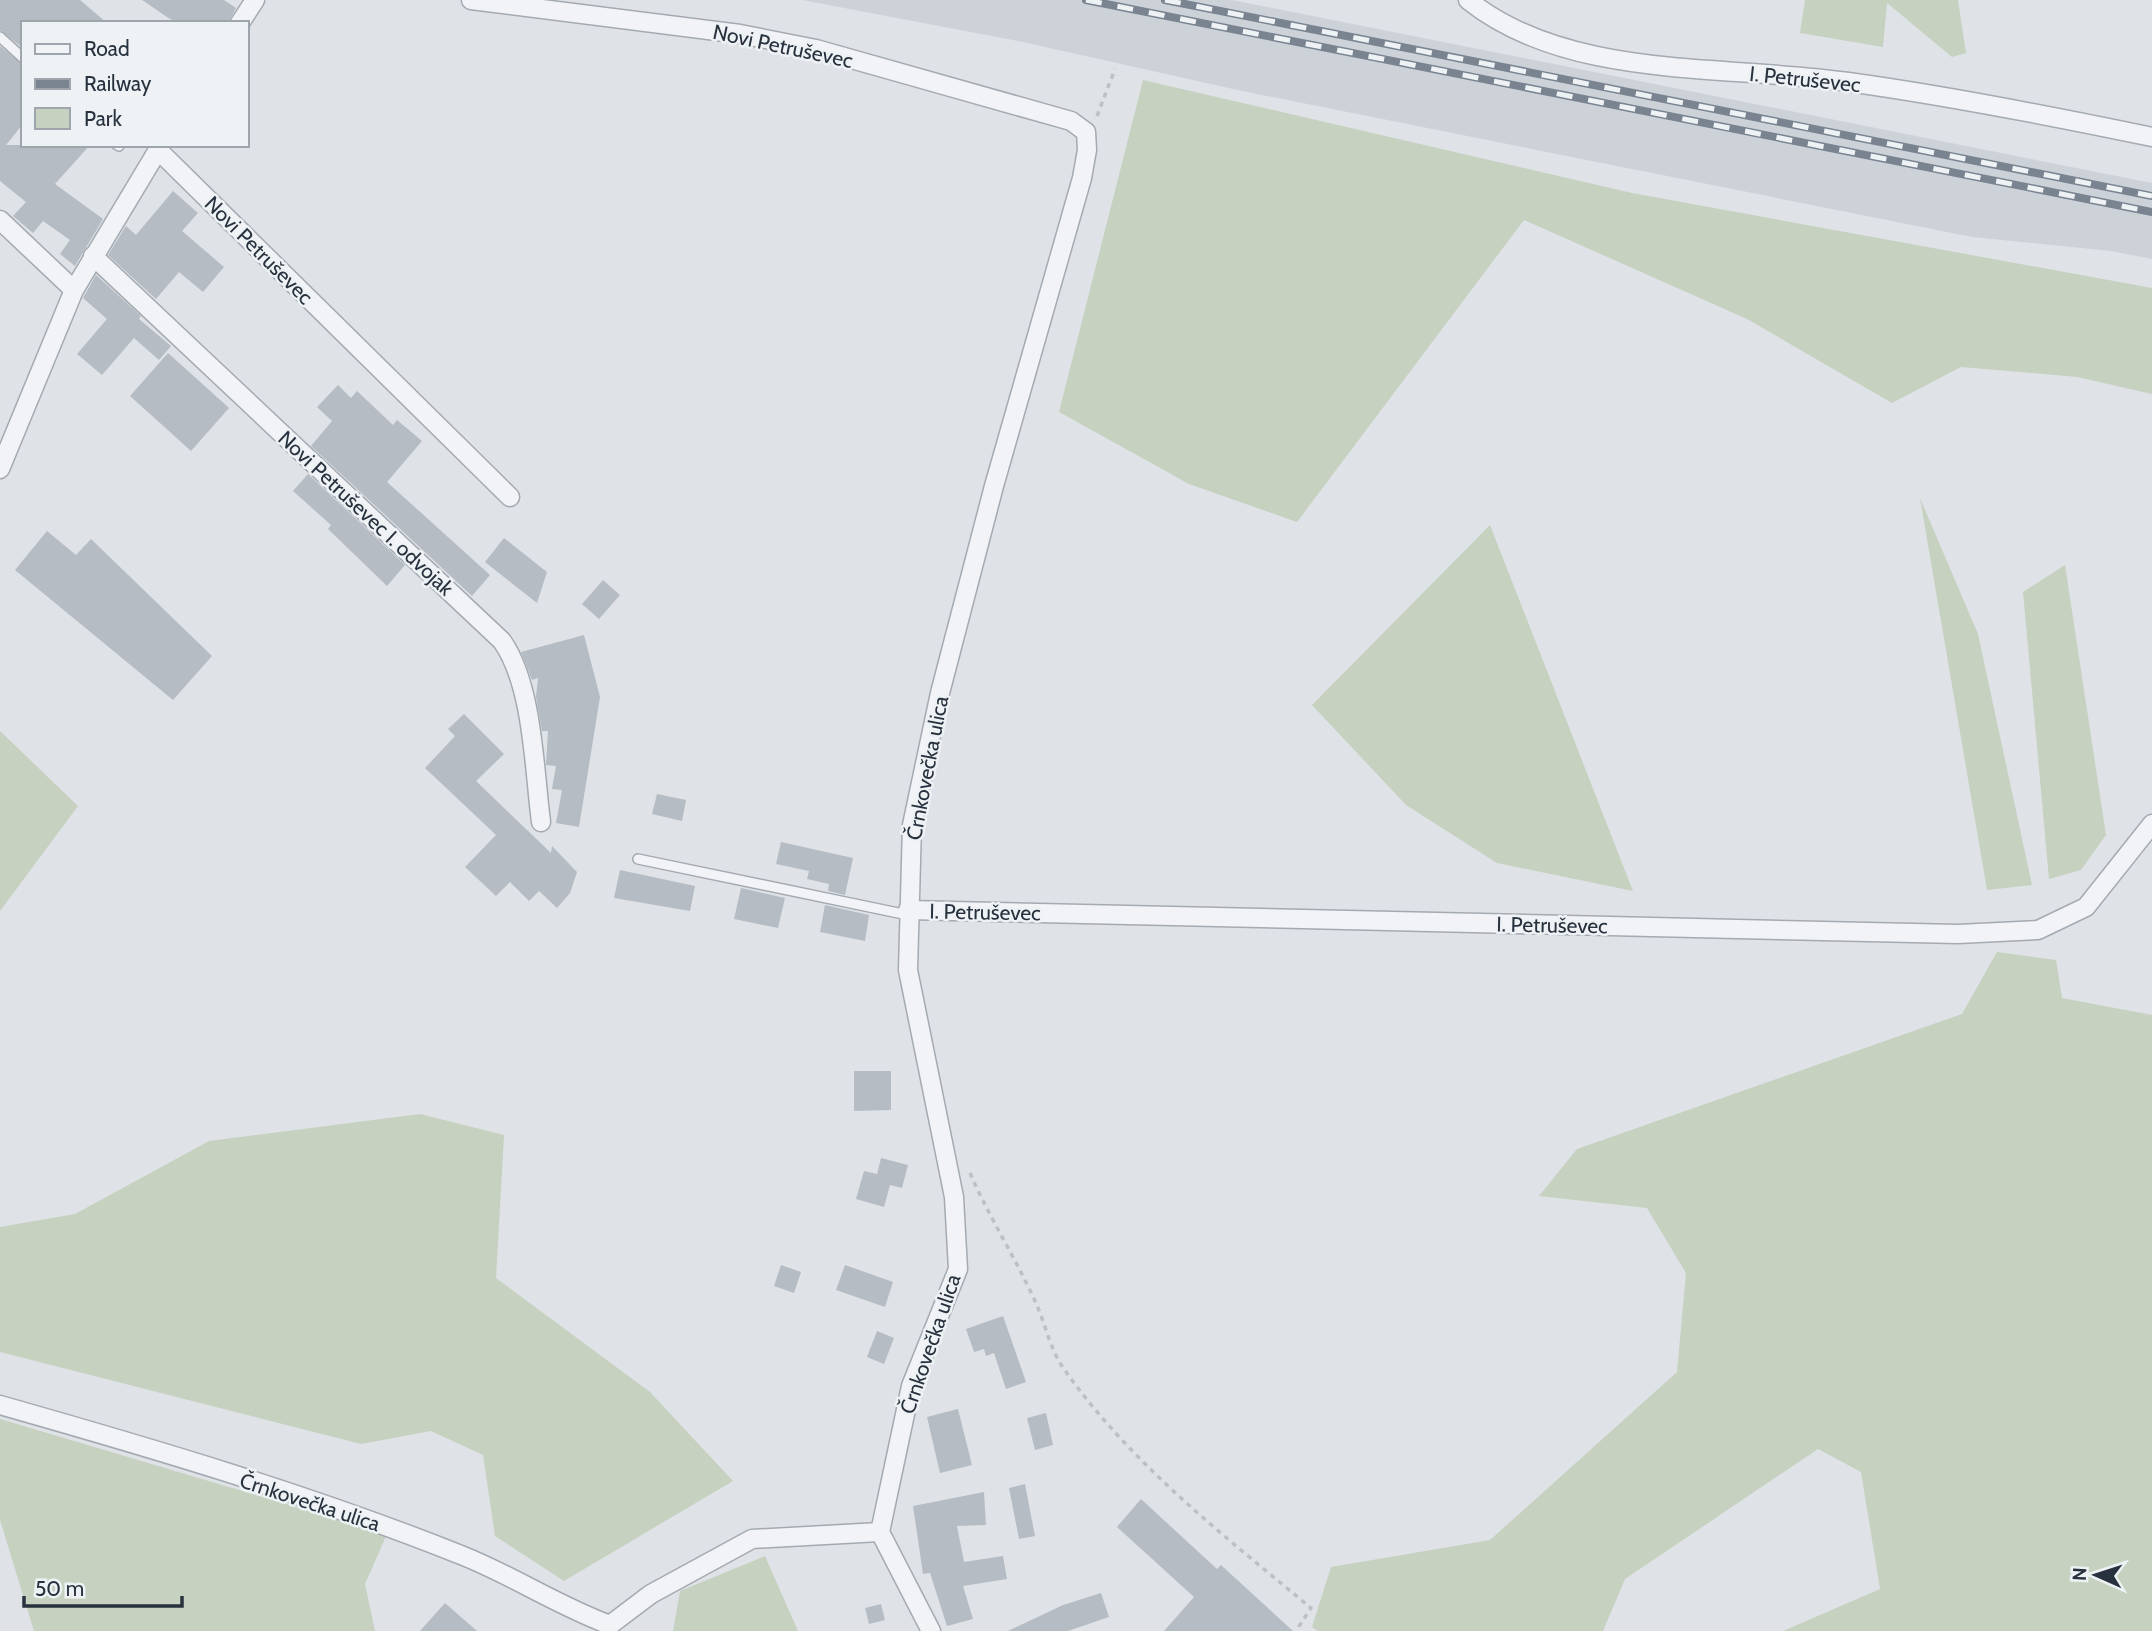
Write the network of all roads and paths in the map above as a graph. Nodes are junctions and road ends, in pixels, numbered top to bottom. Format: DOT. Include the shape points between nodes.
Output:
graph roads {
  1 [pos="255,0"];
  2 [pos="471,0"];
  3 [pos="1468,0"];
  4 [pos="241,21"];
  5 [pos="0,37"];
  6 [pos="21,56"];
  7 [pos="1115,69"];
  8 [pos="1086,132"];
  9 [pos="2152,137"];
  10 [pos="160,148"];
  11 [pos="0,220"];
  12 [pos="93,256"];
  13 [pos="74,290"];
  14 [pos="0,469"];
  15 [pos="510,497"];
  16 [pos="541,822"];
  17 [pos="2152,824"];
  18 [pos="638,859"];
  19 [pos="908,913"];
  20 [pos="965,1161"];
  21 [pos="0,1405"];
  22 [pos="880,1532"];
  23 [pos="608,1628"];
  24 [pos="931,1631"];
  25 [pos="1296,1631"];
  1 -- 4 [label="street"];
  2 -- 8 [label="street, Novi Petruševec" via="740,34 817,49 1072,121"];
  3 -- 9 [label="street, I. Petruševec" via="1509,26 1581,52 1687,68 1846,81"];
  5 -- 6 [label="lane"];
  7 -- 8 [label="path" via="1102,109"];
  8 -- 19 [label="street, Črnkovečka ulica" via="1082,178 940,694 912,825"];
  10 -- 12 [label="street, Novi Petruševec"];
  10 -- 15 [label="street, Novi Petruševec"];
  11 -- 13 [label="street"];
  12 -- 13 [label="street, Novi Petruševec"];
  12 -- 16 [label="street, Novi Petruševec I. odvojak" via="502,640 521,685"];
  13 -- 14 [label="street, Novi Petruševec"];
  17 -- 19 [label="street, I. Petruševec" via="2086,907 2038,930 1944,934"];
  18 -- 19 [label="lane"];
  19 -- 22 [label="street, Črnkovečka ulica" via="908,970 954,1197 958,1269 911,1386"];
  20 -- 25 [label="path" via="985,1209 1035,1299 1061,1366 1108,1427 1191,1507 1311,1608"];
  21 -- 23 [label="street, Črnkovečka ulica" via="401,1532 465,1556"];
  22 -- 23 [label="street, Črnkovečka ulica" via="752,1539 650,1594"];
  22 -- 24 [label="street"];
}
